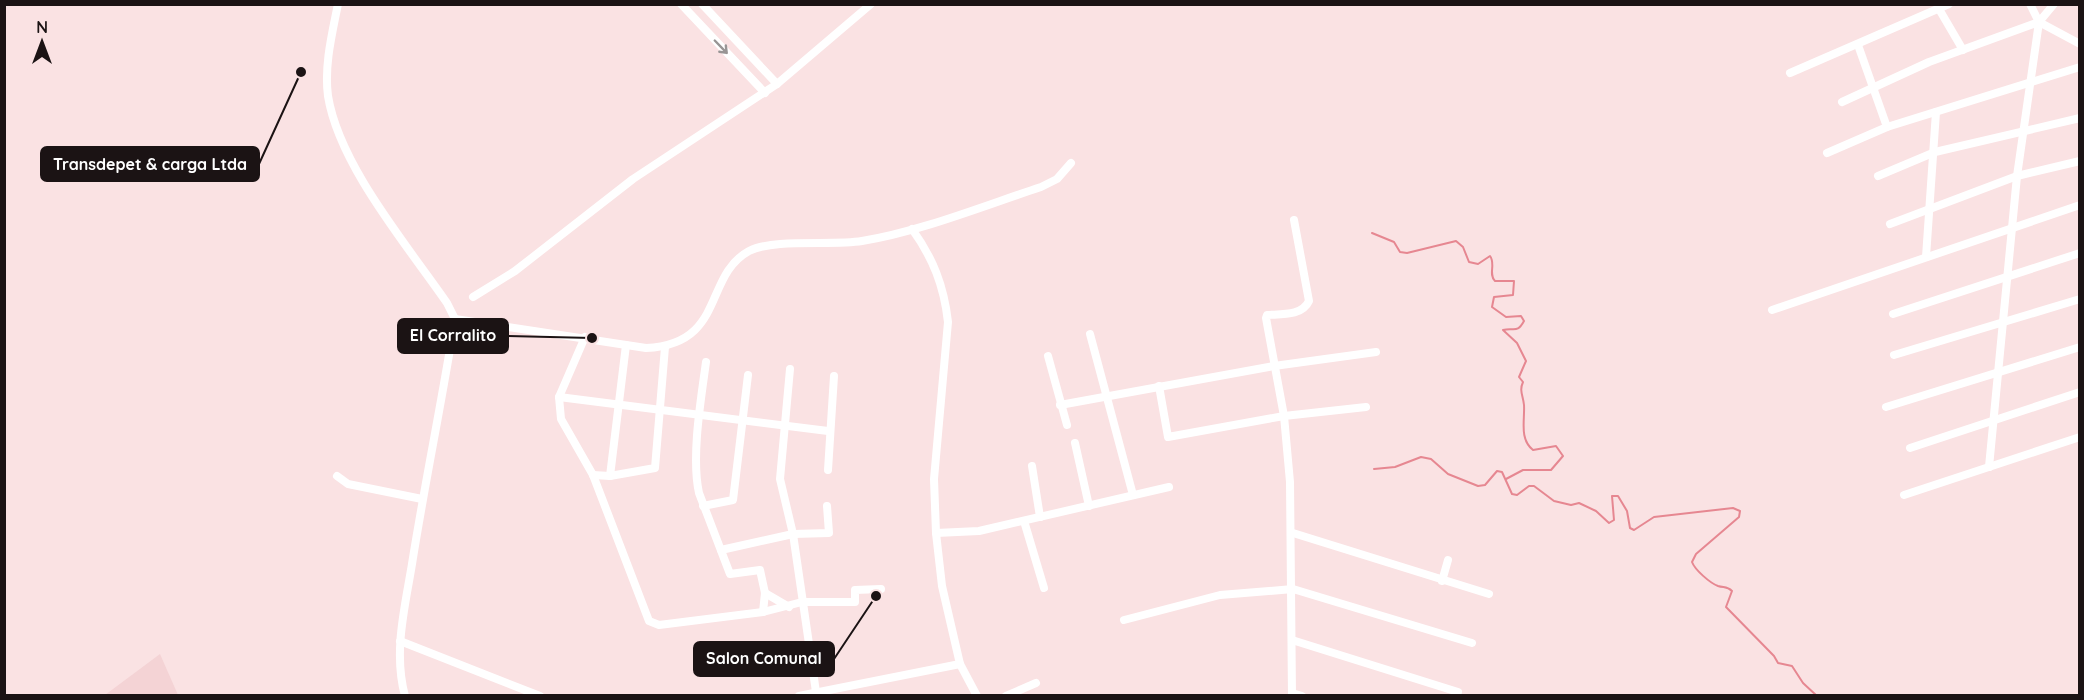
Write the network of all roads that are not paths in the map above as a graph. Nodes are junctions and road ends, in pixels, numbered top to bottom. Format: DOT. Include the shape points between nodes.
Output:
graph roads {
  1 [pos="338,4"];
  2 [pos="681,4"];
  3 [pos="702,4"];
  4 [pos="871,4"];
  5 [pos="1950,4"];
  6 [pos="2030,4"];
  7 [pos="2054,4"];
  8 [pos="1939,9"];
  9 [pos="2039,22"];
  10 [pos="2079,44"];
  11 [pos="1858,45"];
  12 [pos="1963,50"];
  13 [pos="2079,67"];
  14 [pos="1790,73"];
  15 [pos="2031,82"];
  16 [pos="777,84"];
  17 [pos="1874,86"];
  18 [pos="765,93"];
  19 [pos="1842,102"];
  20 [pos="1936,112"];
  21 [pos="2079,118"];
  22 [pos="1887,127"];
  23 [pos="2025,130"];
  24 [pos="1935,152"];
  25 [pos="1827,153"];
  26 [pos="2079,161"];
  27 [pos="1071,163"];
  28 [pos="1878,176"];
  29 [pos="2018,176"];
  30 [pos="2079,205"];
  31 [pos="1930,207"];
  32 [pos="1294,220"];
  33 [pos="1890,224"];
  34 [pos="2012,227"];
  35 [pos="912,229"];
  36 [pos="2079,253"];
  37 [pos="1926,257"];
  38 [pos="2008,276"];
  39 [pos="473,297"];
  40 [pos="2079,299"];
  41 [pos="1772,310"];
  42 [pos="1893,314"];
  43 [pos="455,319"];
  44 [pos="2005,320"];
  45 [pos="1090,334"];
  46 [pos="585,337"];
  47 [pos="626,345"];
  48 [pos="2079,346"];
  49 [pos="665,347"];
  50 [pos="1376,352"];
  51 [pos="1894,355"];
  52 [pos="1048,356"];
  53 [pos="706,362"];
  54 [pos="1274,366"];
  55 [pos="790,369"];
  56 [pos="2000,372"];
  57 [pos="748,375"];
  58 [pos="834,376"];
  59 [pos="1159,386"];
  60 [pos="2079,392"];
  61 [pos="1106,395"];
  62 [pos="559,397"];
  63 [pos="621,404"];
  64 [pos="1060,405"];
  65 [pos="1366,407"];
  66 [pos="1886,407"];
  67 [pos="658,411"];
  68 [pos="699,414"];
  69 [pos="1284,416"];
  70 [pos="1995,420"];
  71 [pos="742,421"];
  72 [pos="1067,425"];
  73 [pos="783,427"];
  74 [pos="828,431"];
  75 [pos="2079,432"];
  76 [pos="2079,438"];
  77 [pos="1075,443"];
  78 [pos="1910,448"];
  79 [pos="1032,466"];
  80 [pos="1989,467"];
  81 [pos="828,470"];
  82 [pos="338,476"];
  83 [pos="593,476"];
  84 [pos="610,476"];
  85 [pos="1169,487"];
  86 [pos="1133,495"];
  87 [pos="1904,495"];
  88 [pos="422,498"];
  89 [pos="703,506"];
  90 [pos="827,506"];
  91 [pos="1089,506"];
  92 [pos="1040,517"];
  93 [pos="1024,521"];
  94 [pos="936,533"];
  95 [pos="1293,533"];
  96 [pos="793,534"];
  97 [pos="721,550"];
  98 [pos="1448,560"];
  99 [pos="1442,581"];
  100 [pos="1044,588"];
  101 [pos="881,589"];
  102 [pos="1293,589"];
  103 [pos="765,593"];
  104 [pos="1489,594"];
  105 [pos="802,602"];
  106 [pos="789,607"];
  107 [pos="763,612"];
  108 [pos="1125,620"];
  109 [pos="1292,640"];
  110 [pos="400,641"];
  111 [pos="1472,643"];
  112 [pos="960,664"];
  113 [pos="1036,683"];
  114 [pos="816,692"];
  115 [pos="1458,692"];
  116 [pos="1292,694"];
  117 [pos="405,696"];
  118 [pos="540,696"];
  119 [pos="799,696"];
  120 [pos="977,696"];
  121 [pos="1006,696"];
  122 [pos="1302,696"];
  1 -- 43 [label="street" via="329,46 328,94 336,129 356,170"];
  2 -- 18 [label="street, one-way"];
  3 -- 16 [label="street"];
  4 -- 16 [label="street"];
  5 -- 8 [label="street"];
  6 -- 9 [label="street"];
  7 -- 9 [label="street"];
  8 -- 11 [label="street"];
  8 -- 12 [label="street"];
  9 -- 10 [label="street"];
  9 -- 12 [label="street"];
  9 -- 15 [label="street"];
  11 -- 14 [label="street"];
  11 -- 17 [label="street"];
  12 -- 17 [label="street"];
  13 -- 15 [label="street"];
  15 -- 20 [label="street"];
  15 -- 23 [label="street"];
  16 -- 18 [label="street"];
  17 -- 19 [label="street"];
  17 -- 22 [label="street"];
  18 -- 39 [label="street" via="633,179 515,271"];
  20 -- 22 [label="street"];
  20 -- 24 [label="street"];
  21 -- 23 [label="street"];
  22 -- 25 [label="street"];
  23 -- 24 [label="street"];
  23 -- 29 [label="street"];
  24 -- 28 [label="street"];
  24 -- 31 [label="street"];
  26 -- 29 [label="street"];
  27 -- 35 [label="street" via="1057,179 1041,187"];
  29 -- 31 [label="street"];
  29 -- 34 [label="street"];
  30 -- 34 [label="street"];
  31 -- 33 [label="street"];
  31 -- 37 [label="street"];
  32 -- 54 [label="street" via="1309,301 1297,312 1268,315"];
  34 -- 37 [label="street"];
  34 -- 38 [label="street"];
  35 -- 49 [label="street" via="863,241 779,245 750,251 731,268 705,319 690,334"];
  35 -- 94 [label="street" via="938,272 948,322 934,479"];
  36 -- 38 [label="street"];
  37 -- 41 [label="street"];
  38 -- 42 [label="street"];
  38 -- 44 [label="street"];
  40 -- 44 [label="street"];
  43 -- 46 [label="street"];
  43 -- 88 [label="street"];
  44 -- 51 [label="street"];
  44 -- 56 [label="street"];
  45 -- 61 [label="street"];
  46 -- 47 [label="street"];
  46 -- 62 [label="street"];
  47 -- 49 [label="street"];
  47 -- 63 [label="street"];
  48 -- 56 [label="street"];
  49 -- 67 [label="street"];
  50 -- 54 [label="street"];
  52 -- 64 [label="street"];
  53 -- 68 [label="street"];
  54 -- 59 [label="street"];
  54 -- 69 [label="street"];
  55 -- 73 [label="street"];
  56 -- 66 [label="street"];
  56 -- 70 [label="street"];
  57 -- 71 [label="street"];
  58 -- 74 [label="street"];
  59 -- 61 [label="street"];
  59 -- 69 [label="street" via="1168,437"];
  60 -- 70 [label="street"];
  61 -- 64 [label="street"];
  61 -- 86 [label="street"];
  62 -- 63 [label="street"];
  62 -- 83 [label="street" via="561,420"];
  63 -- 67 [label="street"];
  63 -- 84 [label="street"];
  64 -- 72 [label="street"];
  65 -- 69 [label="street"];
  67 -- 68 [label="street"];
  67 -- 84 [label="street" via="655,468"];
  68 -- 71 [label="street"];
  68 -- 89 [label="street" via="696,481"];
  69 -- 95 [label="street"];
  70 -- 78 [label="street"];
  70 -- 80 [label="street"];
  71 -- 73 [label="street"];
  71 -- 89 [label="street" via="733,500"];
  73 -- 74 [label="street"];
  73 -- 96 [label="street" via="780,479"];
  74 -- 81 [label="street"];
  75 -- 76 [label="street"];
  76 -- 80 [label="street"];
  77 -- 91 [label="street"];
  79 -- 92 [label="street"];
  80 -- 87 [label="street"];
  82 -- 88 [label="street" via="348,484"];
  83 -- 84 [label="street"];
  83 -- 107 [label="street" via="649,621 659,625"];
  85 -- 86 [label="street"];
  86 -- 91 [label="street"];
  88 -- 110 [label="street"];
  89 -- 97 [label="street"];
  90 -- 96 [label="street" via="829,533"];
  91 -- 92 [label="street"];
  92 -- 93 [label="street"];
  93 -- 94 [label="street" via="979,531"];
  93 -- 100 [label="street"];
  94 -- 112 [label="street" via="942,586"];
  95 -- 99 [label="street"];
  95 -- 102 [label="street"];
  96 -- 97 [label="street"];
  96 -- 105 [label="street"];
  97 -- 103 [label="street" via="730,574 760,570"];
  98 -- 99 [label="street"];
  99 -- 104 [label="street"];
  101 -- 105 [label="street" via="855,590 855,602"];
  102 -- 108 [label="street" via="1220,595"];
  102 -- 109 [label="street"];
  102 -- 111 [label="street"];
  103 -- 106 [label="street"];
  103 -- 107 [label="street"];
  105 -- 106 [label="street"];
  105 -- 114 [label="street"];
  106 -- 107 [label="street"];
  109 -- 115 [label="street"];
  109 -- 116 [label="street"];
  110 -- 117 [label="street" via="399,674"];
  110 -- 118 [label="street"];
  112 -- 114 [label="street"];
  112 -- 120 [label="street"];
  113 -- 121 [label="street"];
  114 -- 119 [label="street"];
  116 -- 122 [label="street"];
}
